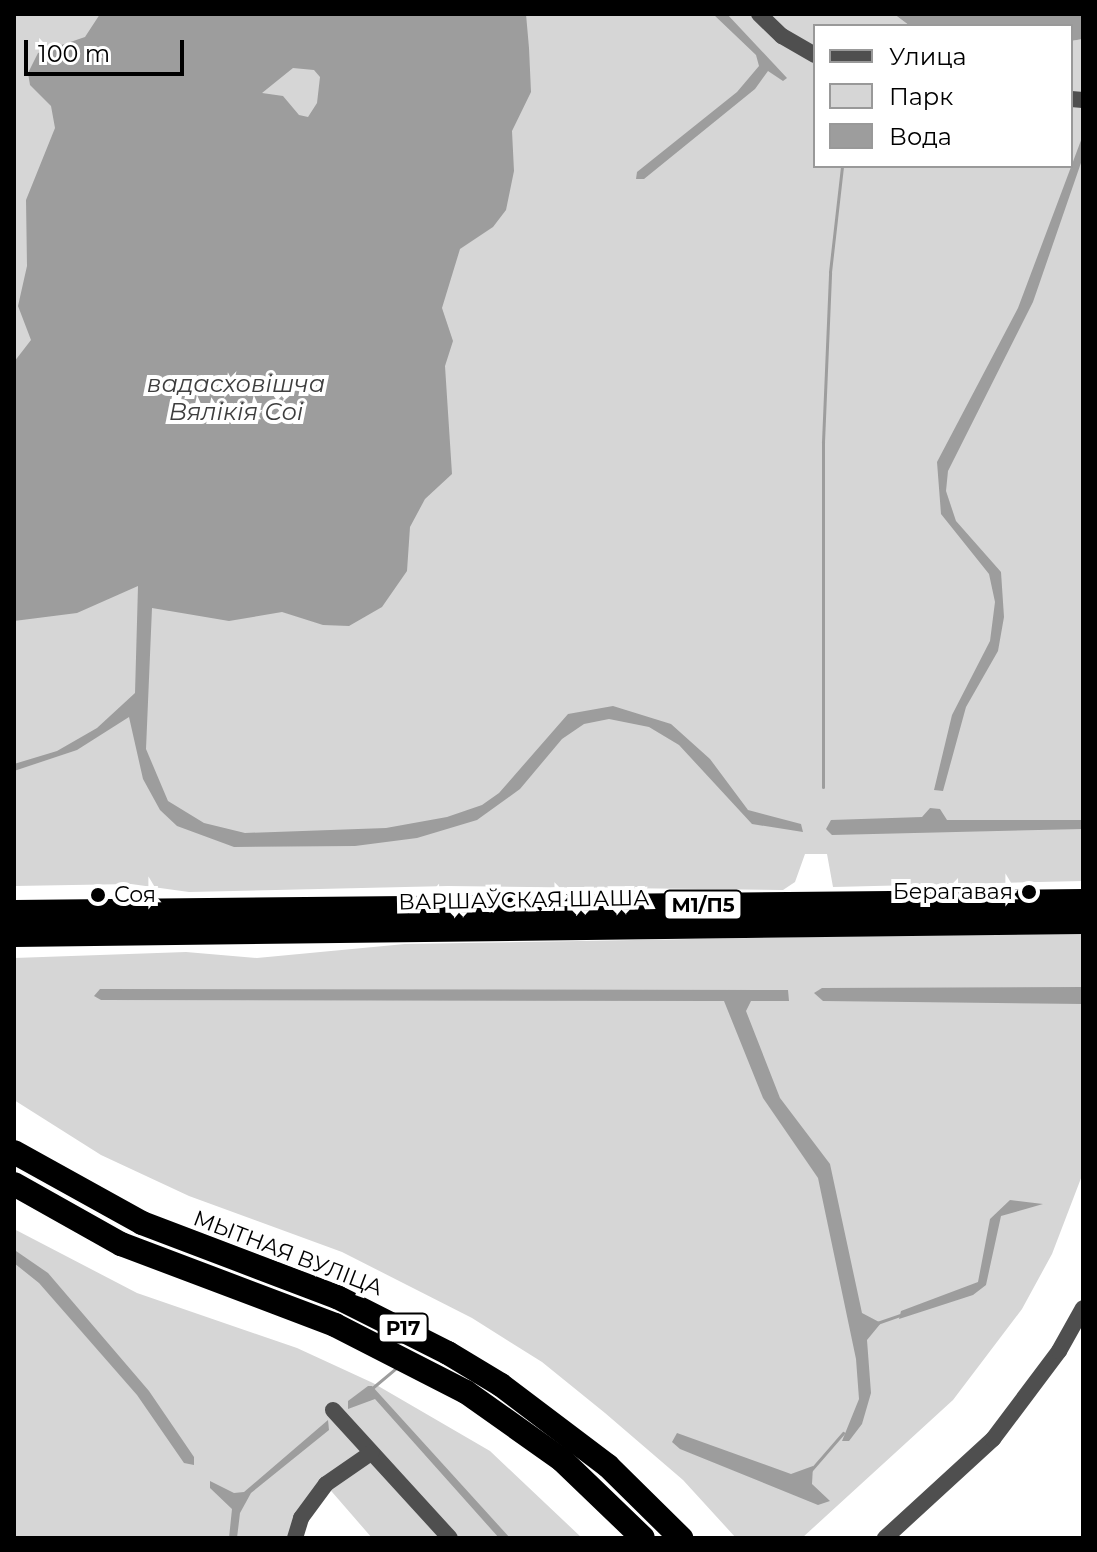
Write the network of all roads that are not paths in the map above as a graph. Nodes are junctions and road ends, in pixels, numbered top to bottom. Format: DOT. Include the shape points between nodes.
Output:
graph roads {
  1 [pos="759,14"];
  2 [pos="813,54"];
  3 [pos="1083,901"];
  4 [pos="14,912"];
  5 [pos="1083,922"];
  6 [pos="14,935"];
  7 [pos="14,1152"];
  8 [pos="14,1184"];
  9 [pos="1083,1308"];
  10 [pos="333,1410"];
  11 [pos="371,1453"];
  12 [pos="295,1538"];
  13 [pos="450,1538"];
  14 [pos="643,1538"];
  15 [pos="681,1538"];
  16 [pos="885,1538"];
  1 -- 2 [label="street" via="782,36"];
  3 -- 4 [label="highway, ВАРШАЎСКАЯ ШАША / М1/П5"];
  5 -- 6 [label="highway, ВАРШАЎСКАЯ ШАША / М1/П5"];
  7 -- 15 [label="highway, МЫТНАЯ ВУЛІЦА / Р17" via="142,1223 337,1297 448,1353 598,1457"];
  8 -- 14 [label="highway, Р17" via="121,1244 335,1325 466,1392 562,1460"];
  9 -- 16 [label="street" via="1059,1351 993,1439"];
  10 -- 11 [label="street"];
  11 -- 12 [label="street" via="326,1484 301,1518"];
  11 -- 13 [label="street"];
}
